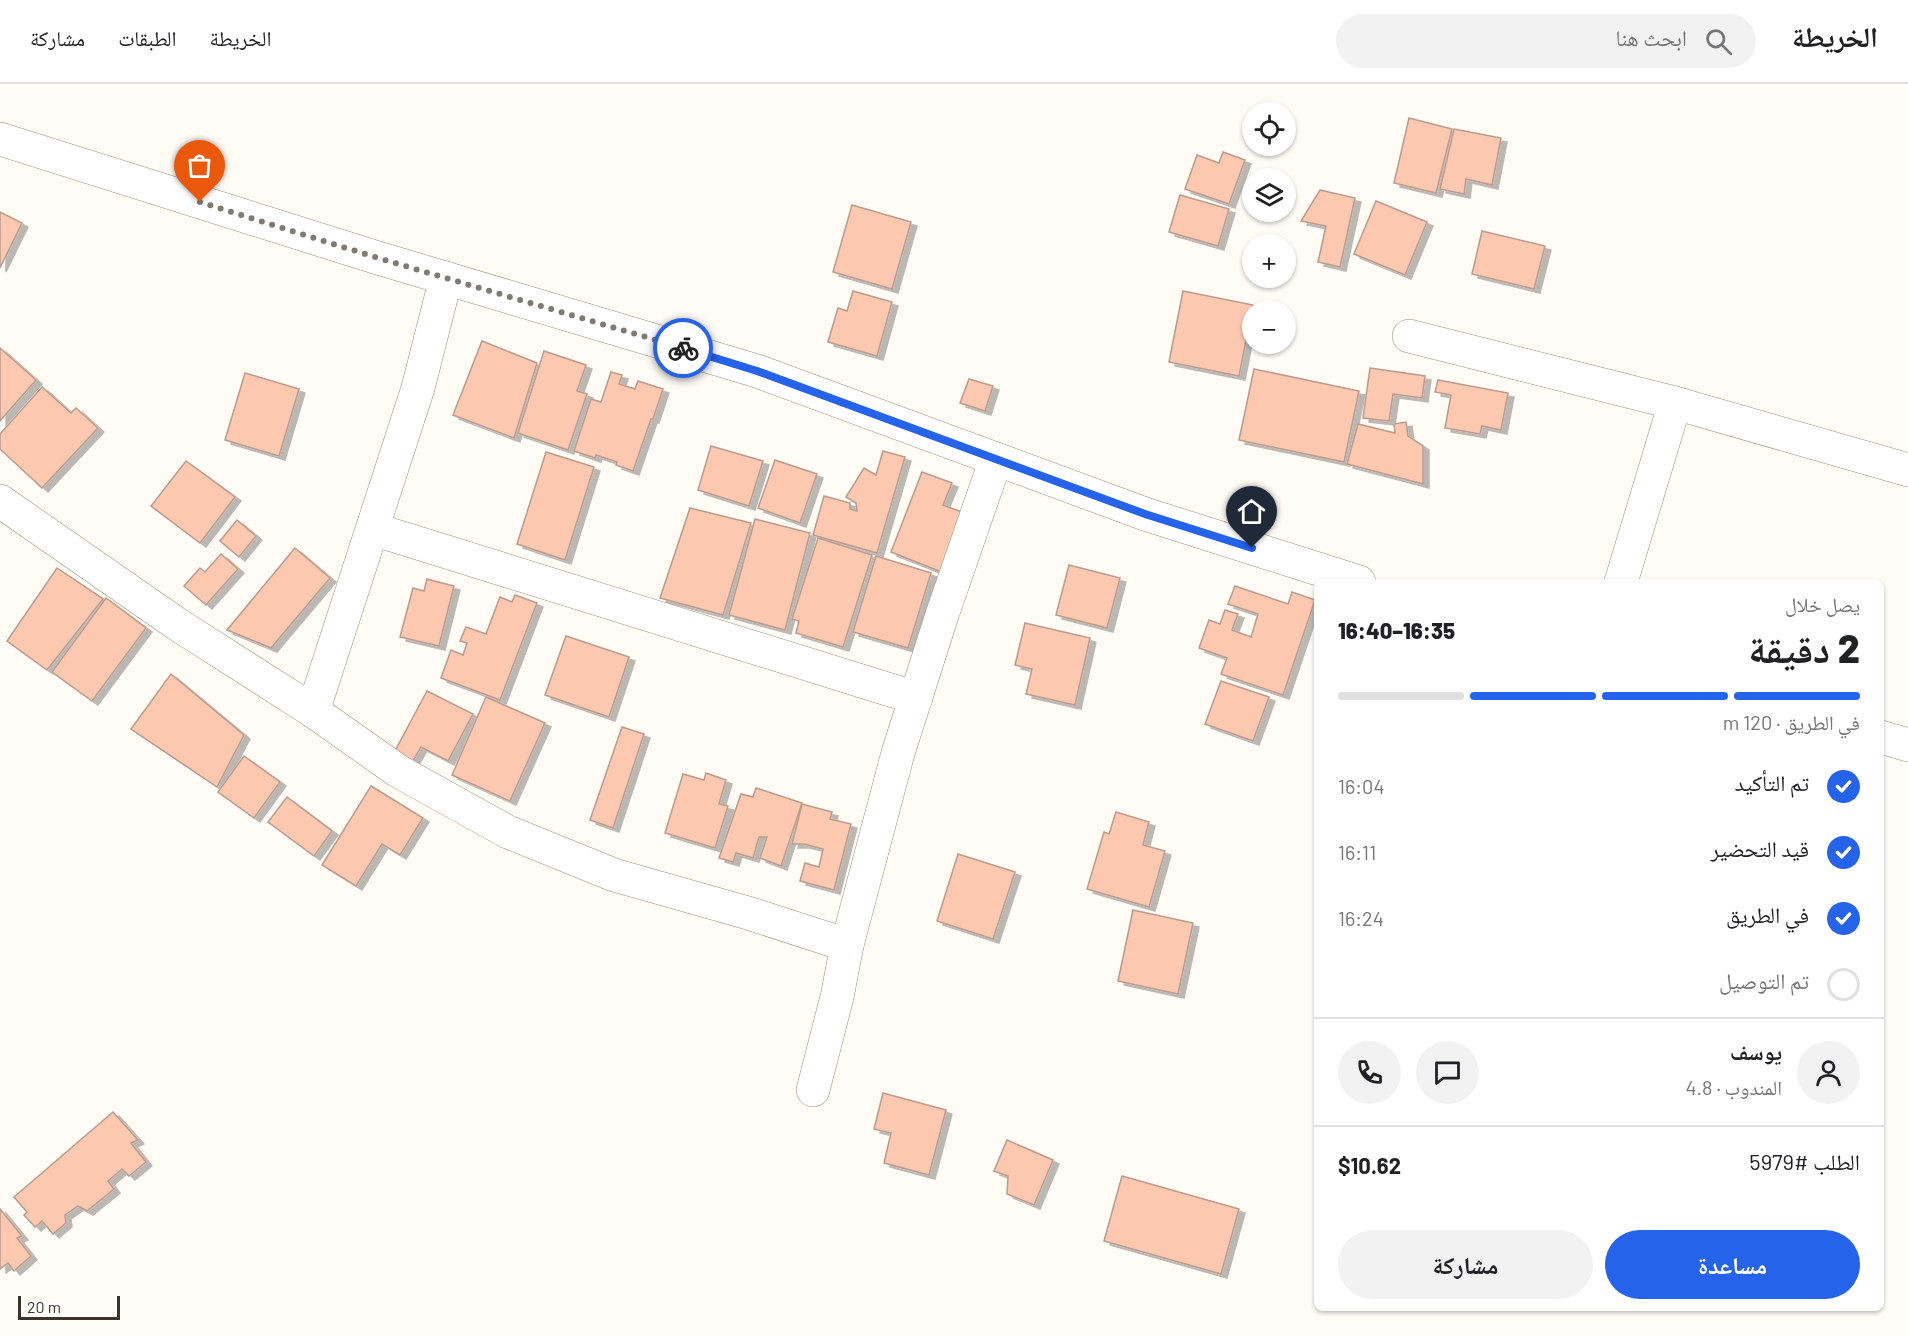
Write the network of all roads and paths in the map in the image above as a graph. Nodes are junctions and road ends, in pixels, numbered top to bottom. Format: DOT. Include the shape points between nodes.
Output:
graph roads {
  1 [pos="0,140"];
  2 [pos="446,278"];
  3 [pos="1408,336"];
  4 [pos="1675,403"];
  5 [pos="996,459"];
  6 [pos="1908,470"];
  7 [pos="0,501"];
  8 [pos="373,529"];
  9 [pos="1350,579"];
  10 [pos="1622,579"];
  11 [pos="916,698"];
  12 [pos="313,711"];
  13 [pos="1884,738"];
  14 [pos="1908,745"];
  15 [pos="847,945"];
  16 [pos="813,1090"];
  1 -- 2 [label="street"];
  2 -- 5 [label="street" via="757,371"];
  2 -- 8 [label="street" via="418,388"];
  3 -- 4 [label="street"];
  4 -- 6 [label="street"];
  4 -- 10 [label="street"];
  5 -- 9 [label="street" via="1145,514"];
  5 -- 11 [label="street"];
  7 -- 12 [label="street" via="177,624"];
  8 -- 11 [label="street"];
  8 -- 12 [label="street"];
  11 -- 15 [label="street"];
  12 -- 15 [label="street" via="399,771 508,832 614,875"];
  13 -- 14 [label="street"];
  15 -- 16 [label="street"];
}
